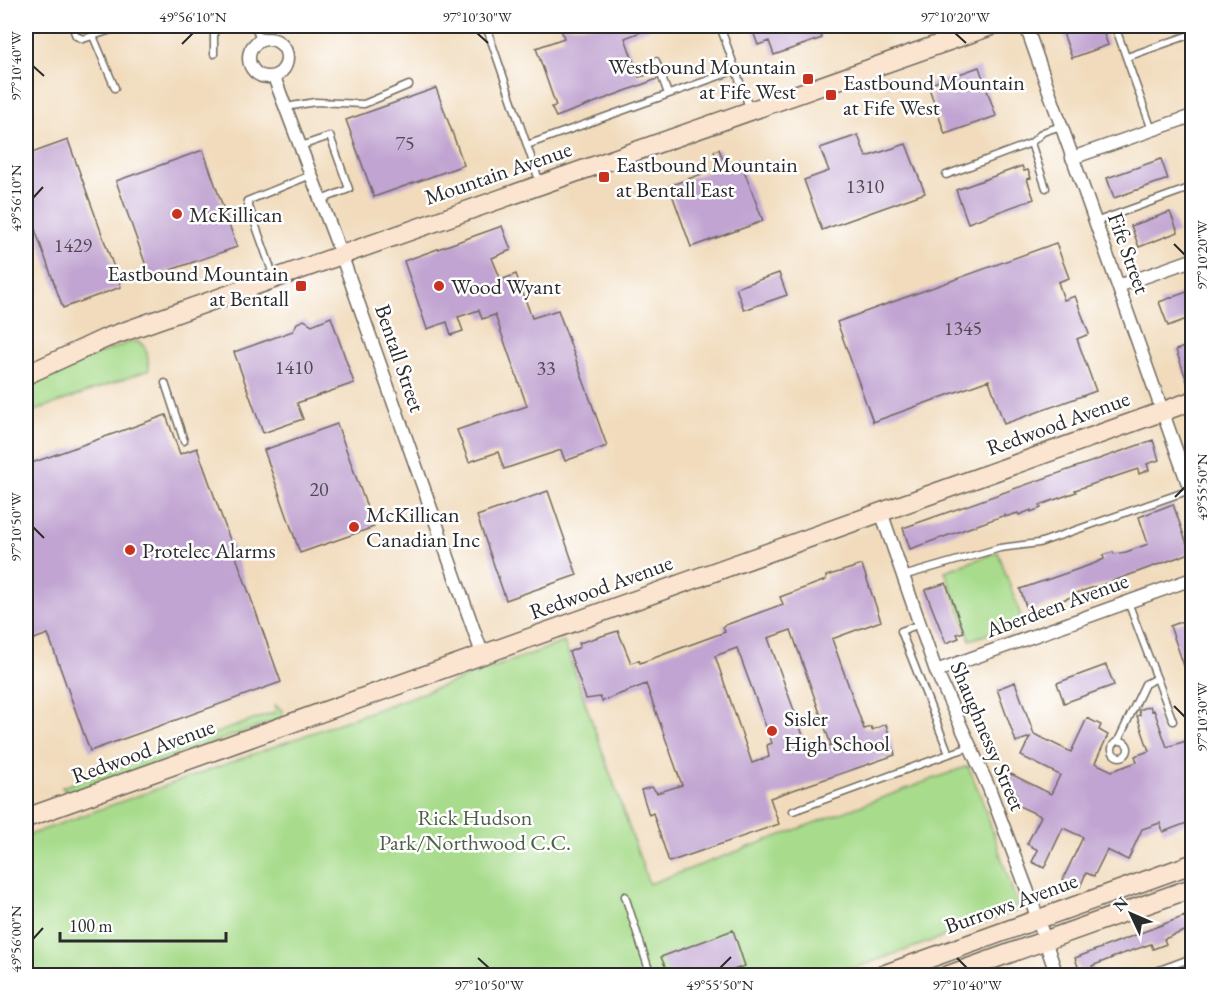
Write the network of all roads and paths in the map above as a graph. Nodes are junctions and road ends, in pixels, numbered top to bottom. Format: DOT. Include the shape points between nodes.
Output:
graph roads {
  1 [pos="72,26"];
  2 [pos="124,26"];
  3 [pos="214,26"];
  4 [pos="255,26"];
  5 [pos="486,26"];
  6 [pos="720,26"];
  7 [pos="991,26"];
  8 [pos="1026,26"];
  9 [pos="1115,26"];
  10 [pos="1192,34"];
  11 [pos="93,36"];
  12 [pos="260,41"];
  13 [pos="214,54"];
  14 [pos="1127,57"];
  15 [pos="656,61"];
  16 [pos="736,70"];
  17 [pos="274,77"];
  18 [pos="409,85"];
  19 [pos="115,88"];
  20 [pos="668,94"];
  21 [pos="285,107"];
  22 [pos="750,110"];
  23 [pos="1192,116"];
  24 [pos="1061,126"];
  25 [pos="1152,130"];
  26 [pos="1031,143"];
  27 [pos="527,145"];
  28 [pos="300,147"];
  29 [pos="1072,158"];
  30 [pos="311,175"];
  31 [pos="946,175"];
  32 [pos="540,184"];
  33 [pos="1046,188"];
  34 [pos="1192,188"];
  35 [pos="321,200"];
  36 [pos="1095,222"];
  37 [pos="341,254"];
  38 [pos="1192,260"];
  39 [pos="274,278"];
  40 [pos="1118,286"];
  41 [pos="26,375"];
  42 [pos="165,383"];
  43 [pos="1192,401"];
  44 [pos="1163,412"];
  45 [pos="184,441"];
  46 [pos="1191,486"];
  47 [pos="881,512"];
  48 [pos="903,576"];
  49 [pos="1192,579"];
  50 [pos="1128,602"];
  51 [pos="920,624"];
  52 [pos="483,656"];
  53 [pos="936,671"];
  54 [pos="1157,678"];
  55 [pos="1173,721"];
  56 [pos="1118,741"];
  57 [pos="970,746"];
  58 [pos="949,754"];
  59 [pos="793,811"];
  60 [pos="26,818"];
  61 [pos="1192,864"];
  62 [pos="1192,888"];
  63 [pos="624,896"];
  64 [pos="1038,919"];
  65 [pos="1045,941"];
  66 [pos="1192,958"];
  67 [pos="651,975"];
  68 [pos="880,975"];
  69 [pos="946,975"];
  70 [pos="1057,975"];
  71 [pos="1143,975"];
  1 -- 11 [label="lane" via="76,36"];
  2 -- 11 [label="lane"];
  3 -- 13 [label="lane"];
  4 -- 12 [label="lane"];
  5 -- 27 [label="lane"];
  6 -- 16 [label="lane"];
  7 -- 22 [label="street, Mountain Avenue"];
  8 -- 24 [label="street, Fife Street"];
  9 -- 14 [label="lane"];
  10 -- 14 [label="lane"];
  11 -- 19 [label="lane"];
  12 -- 17 [label="street" via="249,52 250,66 259,75"];
  12 -- 17 [label="street" via="275,40 286,52 286,65"];
  14 -- 25 [label="lane"];
  15 -- 20 [label="lane"];
  16 -- 20 [label="lane"];
  16 -- 22 [label="lane"];
  17 -- 21 [label="street, Bentall Street"];
  18 -- 21 [label="lane" via="364,104 315,102"];
  20 -- 27 [label="lane"];
  21 -- 28 [label="street, Bentall Street"];
  22 -- 32 [label="street, Mountain Avenue"];
  23 -- 25 [label="street"];
  24 -- 26 [label="lane" via="1043,132"];
  24 -- 29 [label="street, Fife Street"];
  25 -- 29 [label="street"];
  26 -- 31 [label="lane"];
  26 -- 33 [label="lane"];
  27 -- 32 [label="lane"];
  28 -- 30 [label="street, Bentall Street"];
  28 -- 35 [label="lane" via="330,136 349,189"];
  29 -- 36 [label="street, Fife Street"];
  30 -- 35 [label="street, Bentall Street"];
  30 -- 39 [label="lane" via="247,201"];
  32 -- 37 [label="street, Mountain Avenue"];
  34 -- 36 [label="lane"];
  35 -- 37 [label="street, Bentall Street"];
  36 -- 40 [label="street, Fife Street"];
  37 -- 39 [label="street, Mountain Avenue"];
  37 -- 52 [label="street, Bentall Street"];
  38 -- 40 [label="street"];
  39 -- 41 [label="street, Mountain Avenue" via="106,338"];
  40 -- 44 [label="street, Fife Street"];
  42 -- 45 [label="lane"];
  43 -- 44 [label="street, Redwood Avenue"];
  44 -- 46 [label="street, Fife Street"];
  44 -- 47 [label="street, Redwood Avenue"];
  46 -- 48 [label="lane" via="1039,543 1000,548"];
  47 -- 48 [label="street, Shaughnessy Street"];
  47 -- 52 [label="street, Redwood Avenue"];
  48 -- 51 [label="street, Shaughnessy Street"];
  49 -- 50 [label="street, Aberdeen Avenue"];
  50 -- 53 [label="street, Aberdeen Avenue"];
  50 -- 54 [label="lane"];
  51 -- 53 [label="street, Shaughnessy Street"];
  51 -- 58 [label="lane" via="901,631"];
  52 -- 60 [label="street, Redwood Avenue"];
  53 -- 57 [label="street, Shaughnessy Street"];
  54 -- 55 [label="lane"];
  54 -- 56 [label="lane" via="1145,684"];
  57 -- 58 [label="lane"];
  57 -- 64 [label="street, Shaughnessy Street"];
  58 -- 59 [label="lane"];
  61 -- 64 [label="street, Burrows Avenue"];
  62 -- 65 [label="street, Burrows Avenue"];
  63 -- 67 [label="lane"];
  64 -- 65 [label="street, Shaughnessy Street"];
  64 -- 68 [label="street, Burrows Avenue"];
  65 -- 69 [label="street, Burrows Avenue"];
  65 -- 70 [label="street, Shaughnessy Street"];
  66 -- 71 [label="lane"];
}
